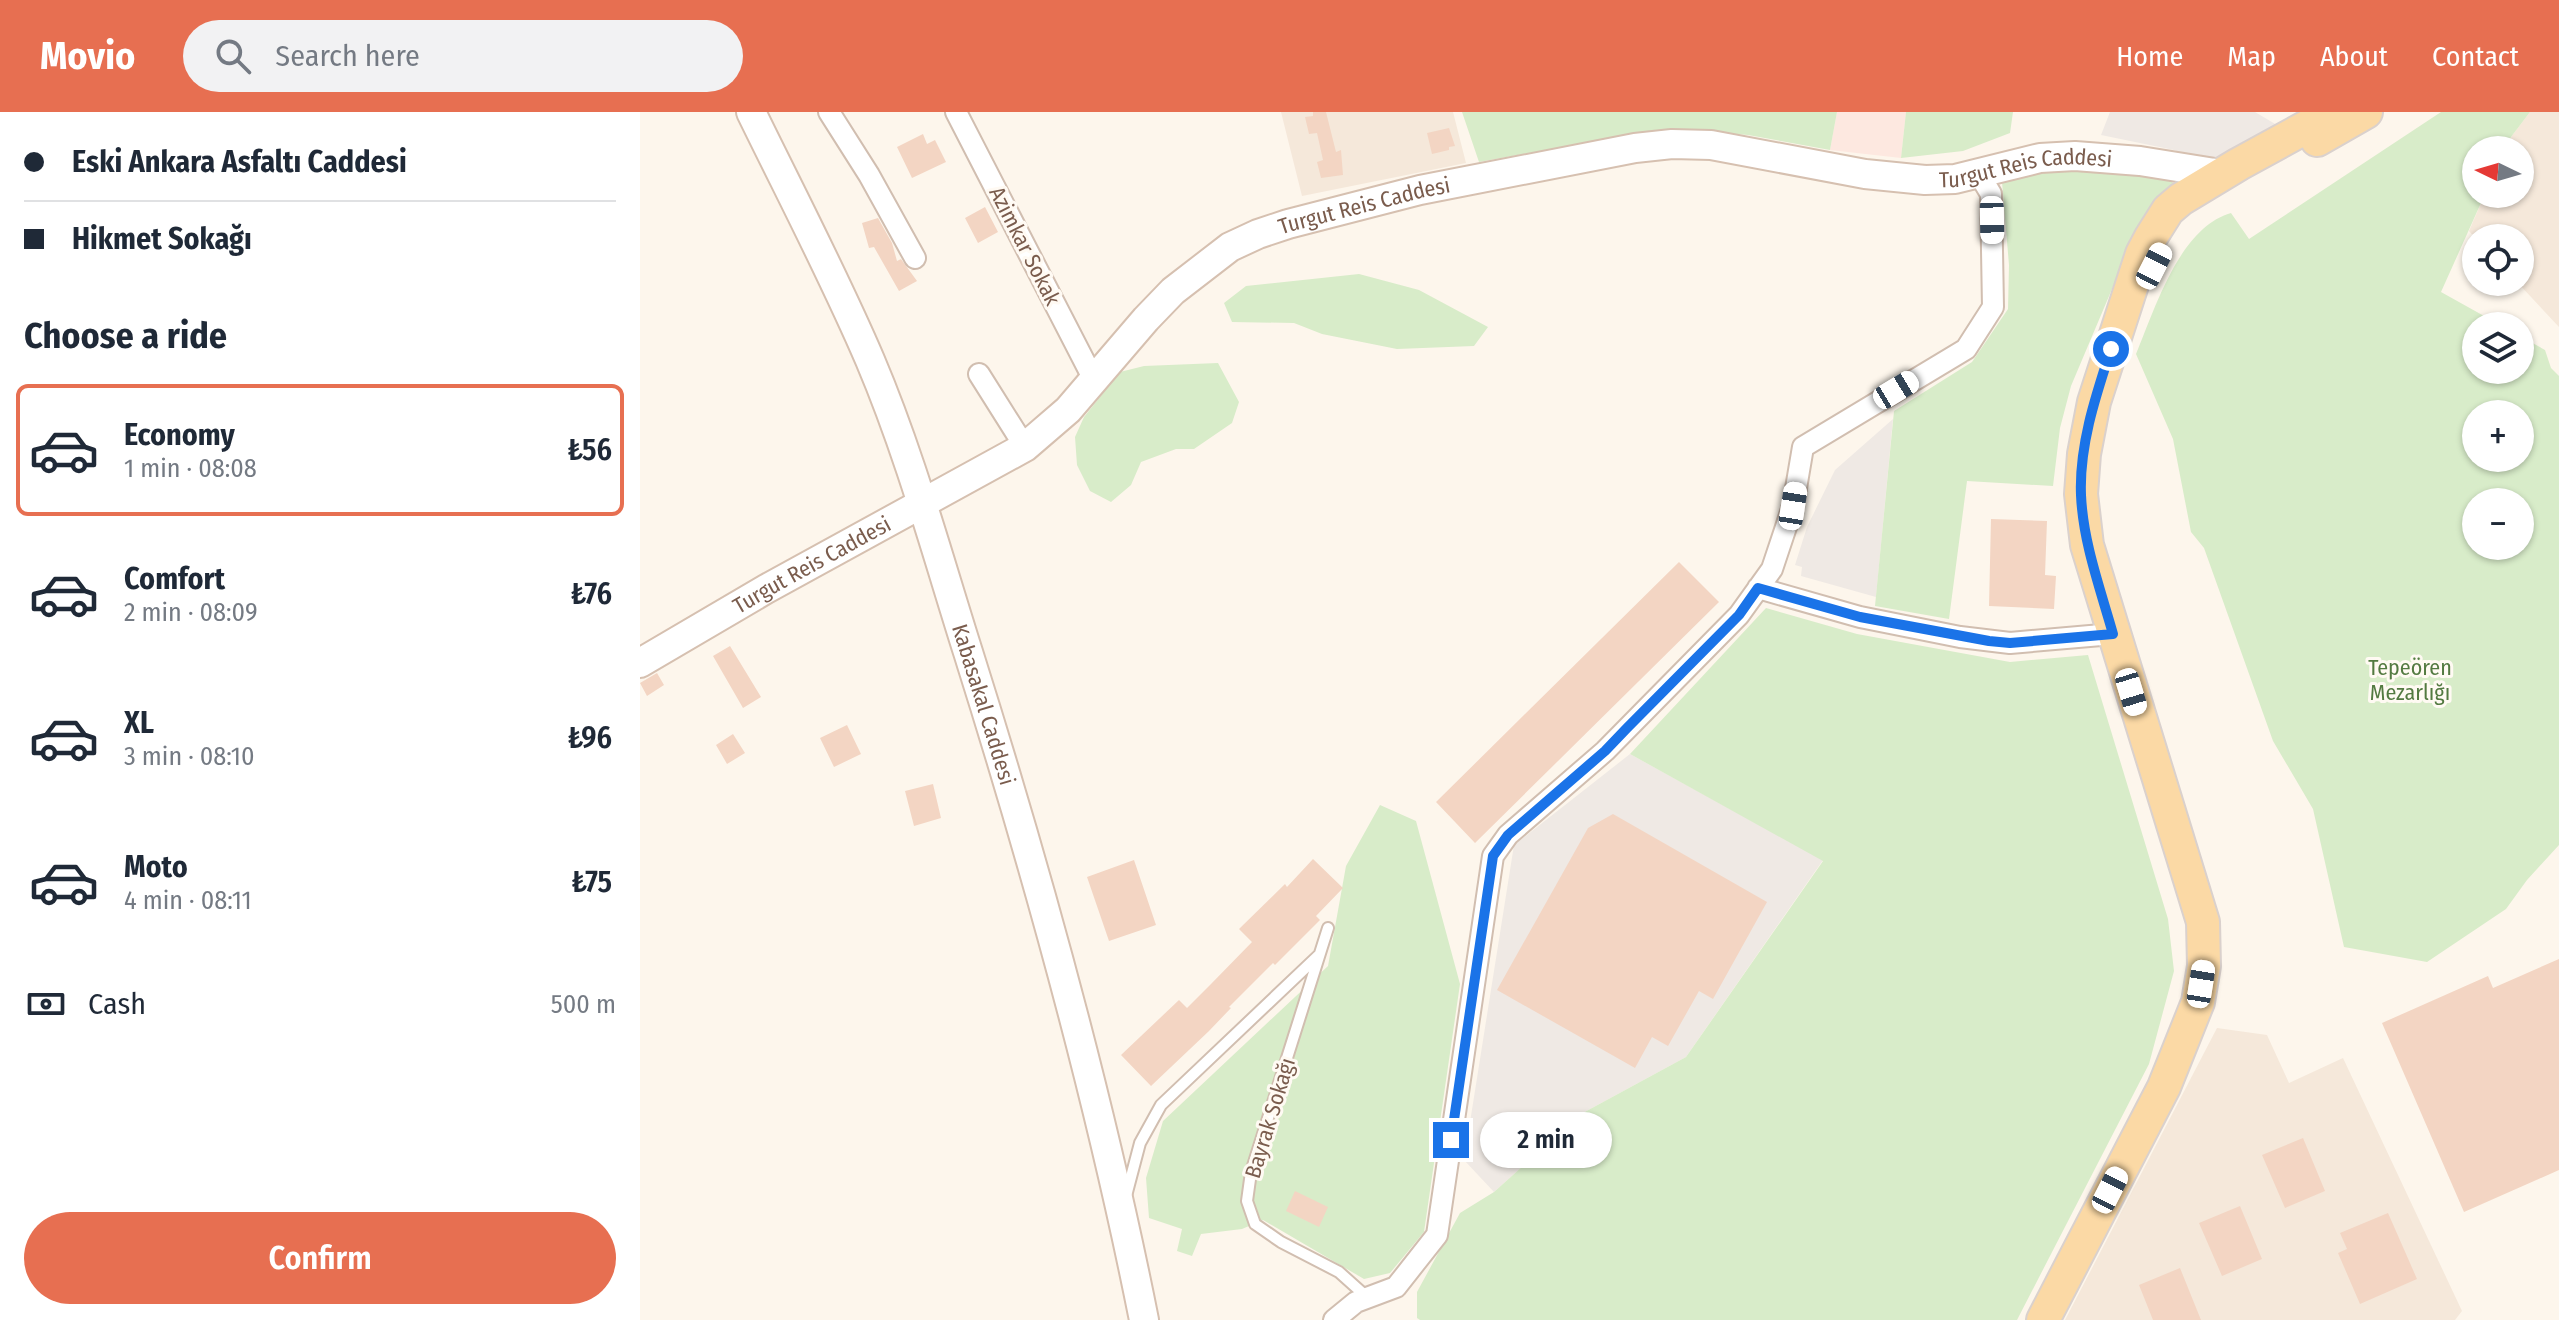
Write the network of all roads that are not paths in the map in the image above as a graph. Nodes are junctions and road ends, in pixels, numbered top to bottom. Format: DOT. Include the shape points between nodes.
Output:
graph roads {
  1 [pos="751,112"];
  2 [pos="829,112"];
  3 [pos="956,112"];
  4 [pos="2334,112"];
  5 [pos="2366,112"];
  6 [pos="1979,174"];
  7 [pos="2221,174"];
  8 [pos="915,258"];
  9 [pos="2111,349"];
  10 [pos="979,374"];
  11 [pos="1094,380"];
  12 [pos="1025,447"];
  13 [pos="921,504"];
  14 [pos="1758,588"];
  15 [pos="2113,634"];
  16 [pos="640,663"];
  17 [pos="1328,928"];
  18 [pos="1319,955"];
  19 [pos="1122,1214"];
  20 [pos="1368,1298"];
  21 [pos="1144,1320"];
  22 [pos="1334,1320"];
  23 [pos="2043,1320"];
  1 -- 13 [label="street, Kabasakal Caddesi" via="870,362"];
  2 -- 8 [label="street"];
  3 -- 11 [label="street, Azimkar Sokak"];
  4 -- 7 [label="main road"];
  5 -- 9 [label="main road" via="2193,215 2163,249"];
  6 -- 7 [label="street, Turgut Reis Caddesi" via="2040,158 2075,156"];
  6 -- 11 [label="street, Turgut Reis Caddesi" via="1898,179 1743,149 1672,144 1420,190 1288,224 1230,247 1173,291"];
  6 -- 14 [label="street" via="1991,194 1993,307 1966,349 1803,447 1793,506 1772,569"];
  7 -- 9 [label="main road" via="2181,199 2158,224 2142,254"];
  9 -- 15 [label="main road" via="2094,402 2081,494 2087,545"];
  10 -- 12 [label="street"];
  11 -- 12 [label="street, Turgut Reis Caddesi"];
  12 -- 13 [label="street, Turgut Reis Caddesi"];
  13 -- 16 [label="street, Turgut Reis Caddesi"];
  13 -- 19 [label="street, Kabasakal Caddesi" via="1036,879"];
  14 -- 15 [label="street" via="1860,617 2000,642"];
  14 -- 20 [label="street" via="1739,615 1605,751 1508,835 1493,856 1437,1235 1396,1287"];
  15 -- 23 [label="main road" via="2203,922 2204,966 2198,1002 2164,1087"];
  17 -- 18 [label="lane, Bayrak Sokağı"];
  18 -- 19 [label="lane" via="1161,1105 1140,1143"];
  18 -- 20 [label="lane, Bayrak Sokağı" via="1251,1172 1247,1201 1255,1224 1339,1272"];
  19 -- 21 [label="street, Kabasakal Caddesi"];
  20 -- 22 [label="street"];
}
